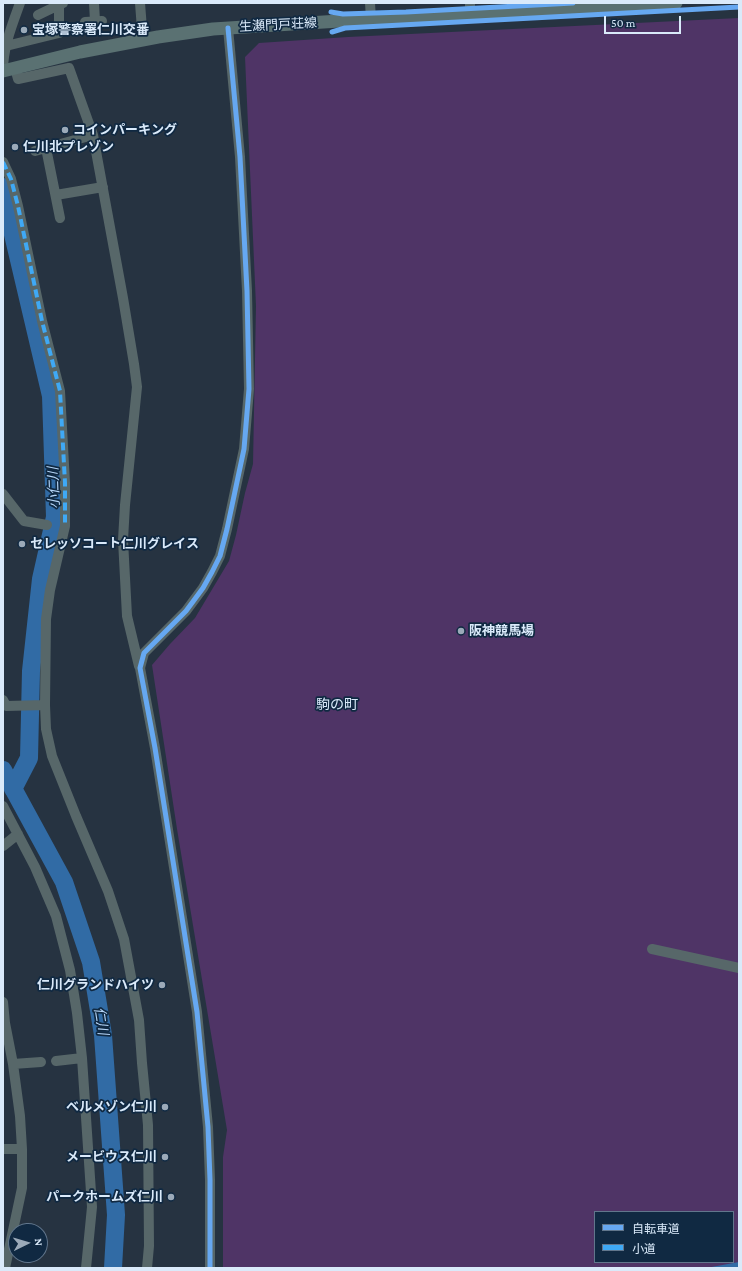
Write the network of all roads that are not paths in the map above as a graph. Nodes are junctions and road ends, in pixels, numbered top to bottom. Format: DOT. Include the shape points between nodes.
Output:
graph roads {
  1 [pos="20,3"];
  2 [pos="94,3"];
  3 [pos="140,3"];
  4 [pos="370,3"];
  5 [pos="676,3"];
  6 [pos="61,4"];
  7 [pos="628,4"];
  8 [pos="470,8"];
  9 [pos="38,15"];
  10 [pos="370,19"];
  11 [pos="94,21"];
  12 [pos="228,28"];
  13 [pos="142,29"];
  14 [pos="6,46"];
  15 [pos="7,70"];
  16 [pos="93,136"];
  17 [pos="46,148"];
  18 [pos="35,151"];
  19 [pos="3,162"];
  20 [pos="103,187"];
  21 [pos="56,195"];
  22 [pos="60,218"];
  23 [pos="3,494"];
  24 [pos="47,525"];
  25 [pos="140,668"];
  26 [pos="3,700"];
  27 [pos="43,705"];
  28 [pos="3,806"];
  29 [pos="18,834"];
  30 [pos="3,846"];
  31 [pos="652,949"];
  32 [pos="739,968"];
  33 [pos="3,1002"];
  34 [pos="4,1024"];
  35 [pos="82,1058"];
  36 [pos="56,1061"];
  37 [pos="41,1062"];
  38 [pos="13,1064"];
  39 [pos="3,1149"];
  40 [pos="22,1150"];
  41 [pos="5,1268"];
  42 [pos="86,1268"];
  43 [pos="147,1268"];
  44 [pos="210,1268"];
  1 -- 14 [label="street"];
  2 -- 11 [label="street"];
  3 -- 13 [label="street"];
  4 -- 10 [label="street"];
  5 -- 7 [label="main road, 生瀬門戸荘線"];
  6 -- 9 [label="street"];
  6 -- 14 [label="street" via="59,33"];
  7 -- 8 [label="main road, 生瀬門戸荘線"];
  8 -- 10 [label="main road, 生瀬門戸荘線"];
  10 -- 12 [label="main road, 生瀬門戸荘線"];
  12 -- 15 [label="main road, 生瀬門戸荘線" via="158,37"];
  12 -- 25 [label="street" via="240,157 247,291 249,389 244,449 220,556 203,588 186,611 144,653"];
  14 -- 15 [label="street" via="3,56"];
  15 -- 16 [label="street" via="18,79 69,68"];
  16 -- 17 [label="street"];
  16 -- 20 [label="street"];
  17 -- 18 [label="street"];
  17 -- 21 [label="street"];
  19 -- 27 [label="street" via="11,179 18,206 42,321 60,391 65,526 46,619"];
  20 -- 21 [label="street"];
  20 -- 25 [label="street" via="137,387 123,540 127,616"];
  21 -- 22 [label="street"];
  23 -- 24 [label="street" via="24,521"];
  25 -- 44 [label="street" via="197,1012 208,1127"];
  26 -- 27 [label="street" via="6,706"];
  27 -- 43 [label="street" via="52,756 108,891 124,938 139,1020 148,1125"];
  28 -- 29 [label="street"];
  29 -- 30 [label="street"];
  29 -- 35 [label="street" via="56,916 70,970"];
  31 -- 32 [label="street"];
  33 -- 34 [label="street"];
  34 -- 38 [label="street"];
  35 -- 36 [label="street"];
  35 -- 42 [label="street" via="92,1207"];
  37 -- 38 [label="street"];
  38 -- 40 [label="street"];
  39 -- 40 [label="street"];
  40 -- 41 [label="street" via="22,1188"];
}
